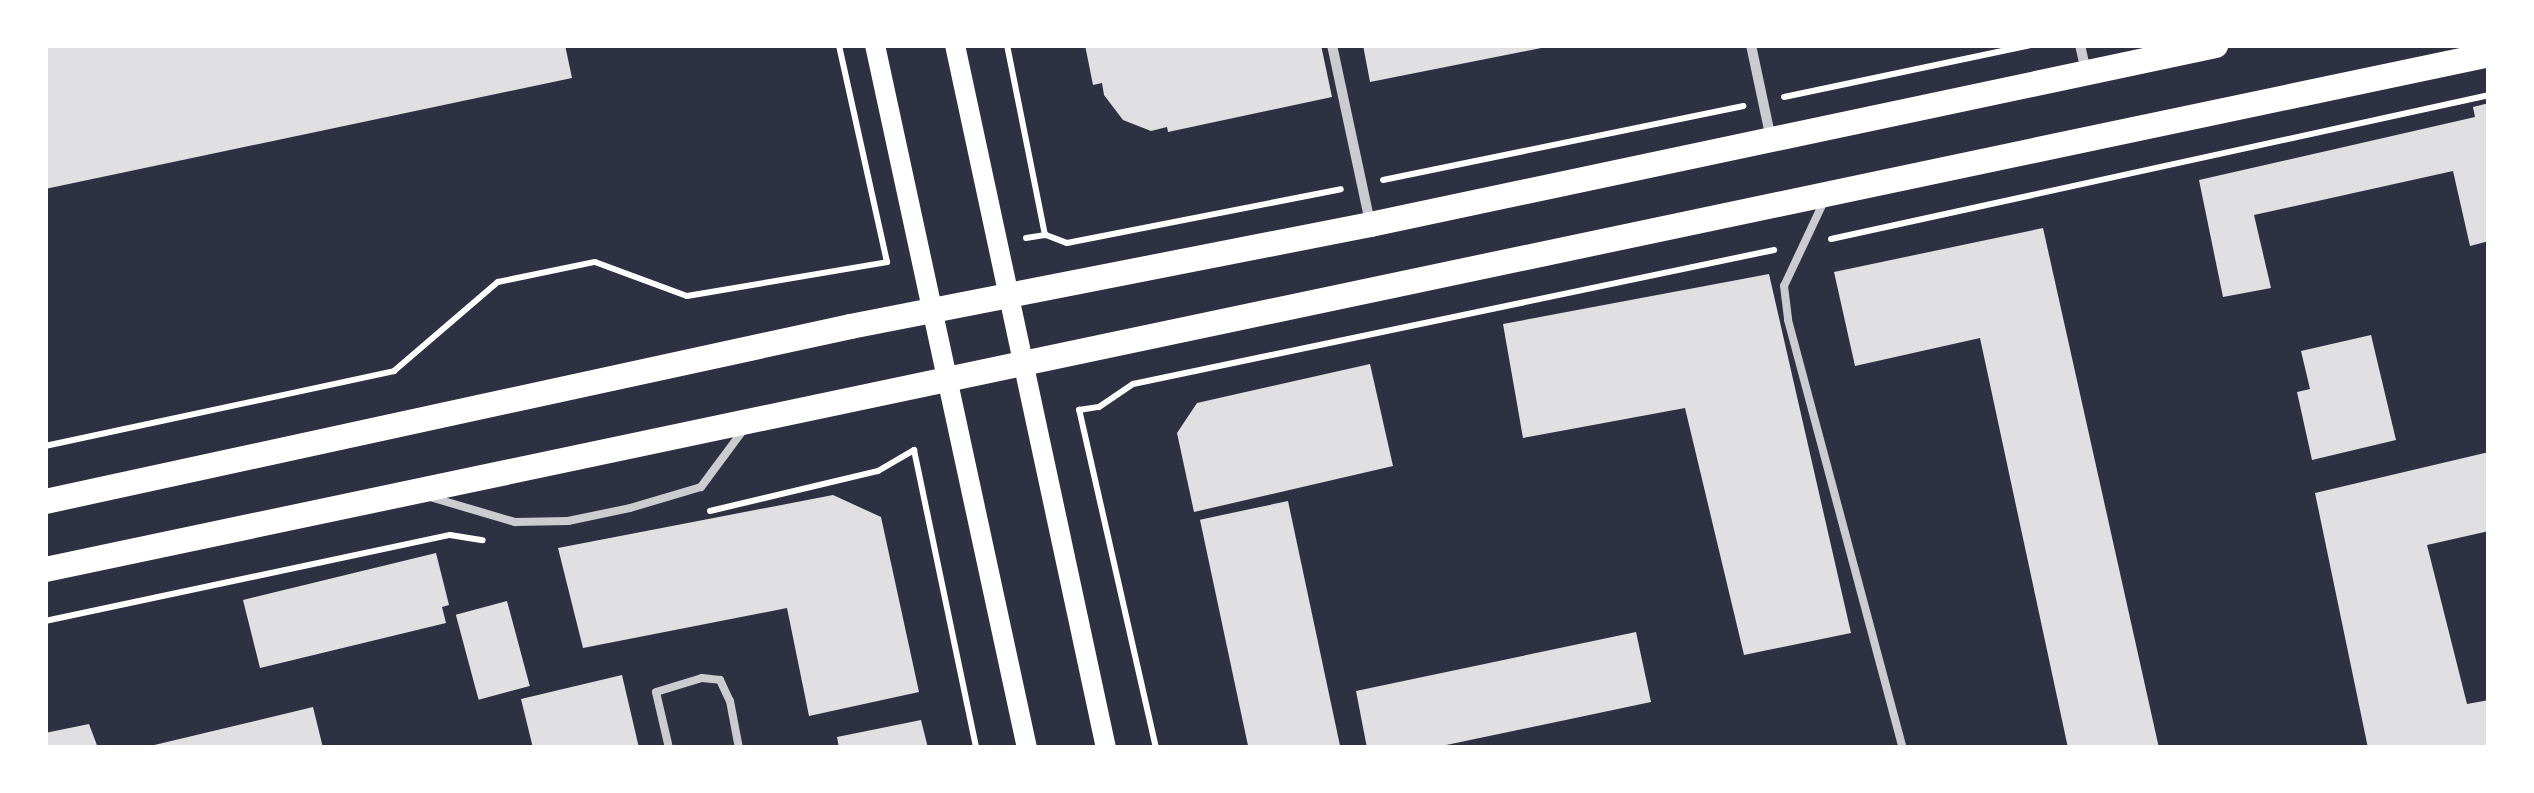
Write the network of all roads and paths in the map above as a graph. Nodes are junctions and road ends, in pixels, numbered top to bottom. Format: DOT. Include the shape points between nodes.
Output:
graph roads {
  1 [pos="839,45"];
  2 [pos="875,45"];
  3 [pos="955,45"];
  4 [pos="1007,45"];
  5 [pos="1332,45"];
  6 [pos="1751,45"];
  7 [pos="2030,45"];
  8 [pos="2080,45"];
  9 [pos="2215,45"];
  10 [pos="2489,54"];
  11 [pos="2086,72"];
  12 [pos="1764,102"];
  13 [pos="1771,140"];
  14 [pos="1361,185"];
  15 [pos="1827,195"];
  16 [pos="1370,224"];
  17 [pos="1046,235"];
  18 [pos="1020,239"];
  19 [pos="1010,294"];
  20 [pos="932,310"];
  21 [pos="1024,364"];
  22 [pos="947,380"];
  23 [pos="1099,407"];
  24 [pos="749,422"];
  25 [pos="45,446"];
  26 [pos="411,492"];
  27 [pos="45,501"];
  28 [pos="703,513"];
  29 [pos="489,541"];
  30 [pos="45,569"];
  31 [pos="45,622"];
  32 [pos="669,748"];
  33 [pos="739,748"];
  34 [pos="976,748"];
  35 [pos="1027,748"];
  36 [pos="1106,748"];
  37 [pos="1156,748"];
  38 [pos="1903,748"];
  1 -- 25 [label="path" via="887,262 687,296 594,262 498,282 394,371"];
  2 -- 20 [label="main road"];
  3 -- 19 [label="main road"];
  4 -- 17 [label="path"];
  5 -- 14 [label="street"];
  6 -- 12 [label="street"];
  7 -- 12 [label="path"];
  8 -- 11 [label="street"];
  9 -- 11 [label="main road"];
  10 -- 15 [label="main road"];
  11 -- 13 [label="main road"];
  12 -- 13 [label="street"];
  12 -- 14 [label="path"];
  13 -- 16 [label="main road"];
  14 -- 16 [label="street"];
  14 -- 17 [label="path" via="1067,243"];
  15 -- 21 [label="main road"];
  15 -- 38 [label="lane" via="1784,286 1788,320"];
  16 -- 19 [label="main road"];
  17 -- 18 [label="path"];
  19 -- 20 [label="main road"];
  19 -- 21 [label="main road"];
  20 -- 22 [label="main road"];
  20 -- 27 [label="main road"];
  21 -- 22 [label="main road"];
  21 -- 36 [label="main road"];
  22 -- 24 [label="main road"];
  22 -- 35 [label="main road"];
  23 -- 37 [label="path" via="1079,410"];
  24 -- 26 [label="main road"];
  24 -- 26 [label="lane" via="701,487 568,521 514,522"];
  26 -- 30 [label="main road"];
  28 -- 34 [label="path" via="878,471 914,450"];
  29 -- 31 [label="path" via="450,535"];
  32 -- 33 [label="lane" via="656,692 702,678 720,680"];
}
